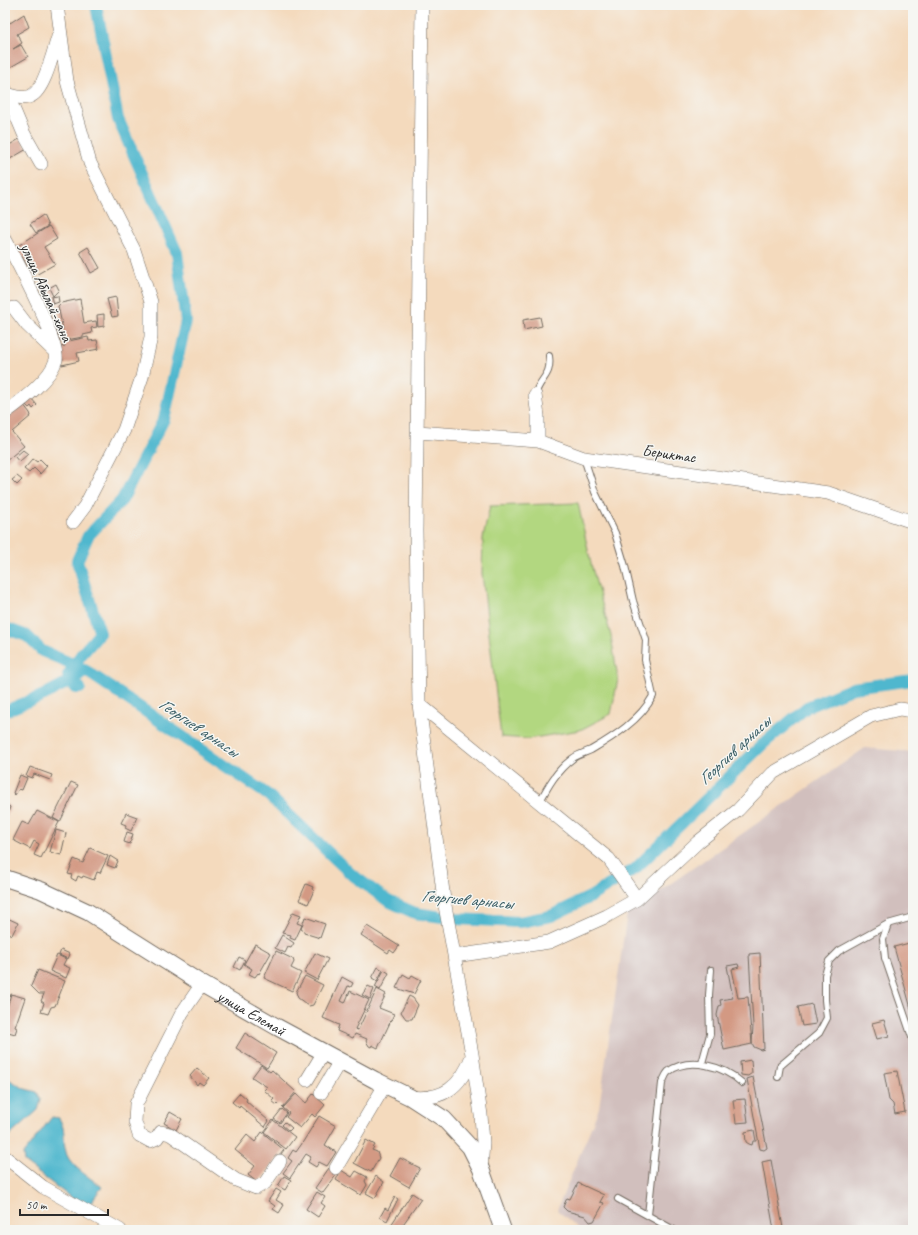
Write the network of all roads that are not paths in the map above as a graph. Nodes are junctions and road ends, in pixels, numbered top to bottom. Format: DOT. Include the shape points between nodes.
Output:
graph roads {
  1 [pos="58,5"];
  2 [pos="422,5"];
  3 [pos="60,30"];
  4 [pos="6,91"];
  5 [pos="41,164"];
  6 [pos="5,239"];
  7 [pos="14,308"];
  8 [pos="56,356"];
  9 [pos="549,356"];
  10 [pos="535,395"];
  11 [pos="5,413"];
  12 [pos="418,432"];
  13 [pos="538,441"];
  14 [pos="584,458"];
  15 [pos="73,522"];
  16 [pos="913,522"];
  17 [pos="419,704"];
  18 [pos="913,711"];
  19 [pos="539,803"];
  20 [pos="5,878"];
  21 [pos="635,897"];
  22 [pos="913,917"];
  23 [pos="888,924"];
  24 [pos="455,956"];
  25 [pos="711,970"];
  26 [pos="202,984"];
  27 [pos="913,1040"];
  28 [pos="324,1052"];
  29 [pos="472,1054"];
  30 [pos="340,1061"];
  31 [pos="702,1063"];
  32 [pos="778,1077"];
  33 [pos="307,1080"];
  34 [pos="742,1083"];
  35 [pos="385,1085"];
  36 [pos="321,1093"];
  37 [pos="410,1097"];
  38 [pos="5,1157"];
  39 [pos="280,1162"];
  40 [pos="336,1168"];
  41 [pos="481,1169"];
  42 [pos="618,1199"];
  43 [pos="648,1215"];
  44 [pos="120,1230"];
  45 [pos="503,1230"];
  46 [pos="674,1230"];
  1 -- 3 [label="street"];
  2 -- 12 [label="street"];
  3 -- 4 [label="street" via="48,70 37,92 31,97 20,98"];
  3 -- 15 [label="street" via="68,88 90,163 134,250 151,302 152,337 124,430 85,506"];
  4 -- 5 [label="street" via="24,134"];
  6 -- 8 [label="street, улица Абылай-хана" via="44,321"];
  7 -- 8 [label="street"];
  8 -- 11 [label="street" via="52,370"];
  9 -- 10 [label="lane" via="547,376 538,384"];
  10 -- 13 [label="street"];
  12 -- 13 [label="street, Бериктас"];
  12 -- 17 [label="street" via="416,589"];
  13 -- 14 [label="street, Бериктас"];
  14 -- 16 [label="street, Бериктас" via="828,493"];
  14 -- 19 [label="lane" via="595,492 615,533 625,566 646,640 645,660 653,696 645,710 626,726 602,744 573,758 563,766"];
  17 -- 19 [label="street"];
  17 -- 24 [label="street" via="444,900"];
  18 -- 21 [label="street" via="900,709 871,716 773,773 738,810"];
  19 -- 21 [label="street" via="609,859"];
  20 -- 26 [label="street, улица Елемай" via="41,890 88,912"];
  21 -- 24 [label="street" via="607,916 549,942"];
  22 -- 23 [label="lane"];
  23 -- 27 [label="lane" via="883,939 886,958"];
  23 -- 32 [label="lane" via="839,951 829,961 825,975 828,1018 819,1033 780,1066"];
  24 -- 29 [label="street"];
  25 -- 31 [label="lane" via="710,1034"];
  26 -- 28 [label="street, улица Елемай"];
  26 -- 39 [label="street" via="182,1013 136,1104 135,1122 139,1135 150,1141 157,1138 161,1132 170,1134 236,1180 256,1188 265,1183"];
  28 -- 30 [label="street, улица Елемай"];
  28 -- 33 [label="street"];
  29 -- 37 [label="street" via="467,1069 449,1091 422,1098"];
  29 -- 41 [label="street" via="483,1143"];
  30 -- 35 [label="street, улица Елемай"];
  30 -- 36 [label="street"];
  31 -- 34 [label="lane" via="735,1076"];
  31 -- 43 [label="lane" via="683,1066 667,1073 662,1083"];
  35 -- 37 [label="street, улица Елемай"];
  35 -- 40 [label="street"];
  37 -- 41 [label="street, улица Елемай" via="444,1119 470,1148"];
  38 -- 44 [label="street" via="43,1187"];
  41 -- 45 [label="street, улица Елемай"];
  42 -- 43 [label="lane"];
  43 -- 46 [label="lane"];
}
